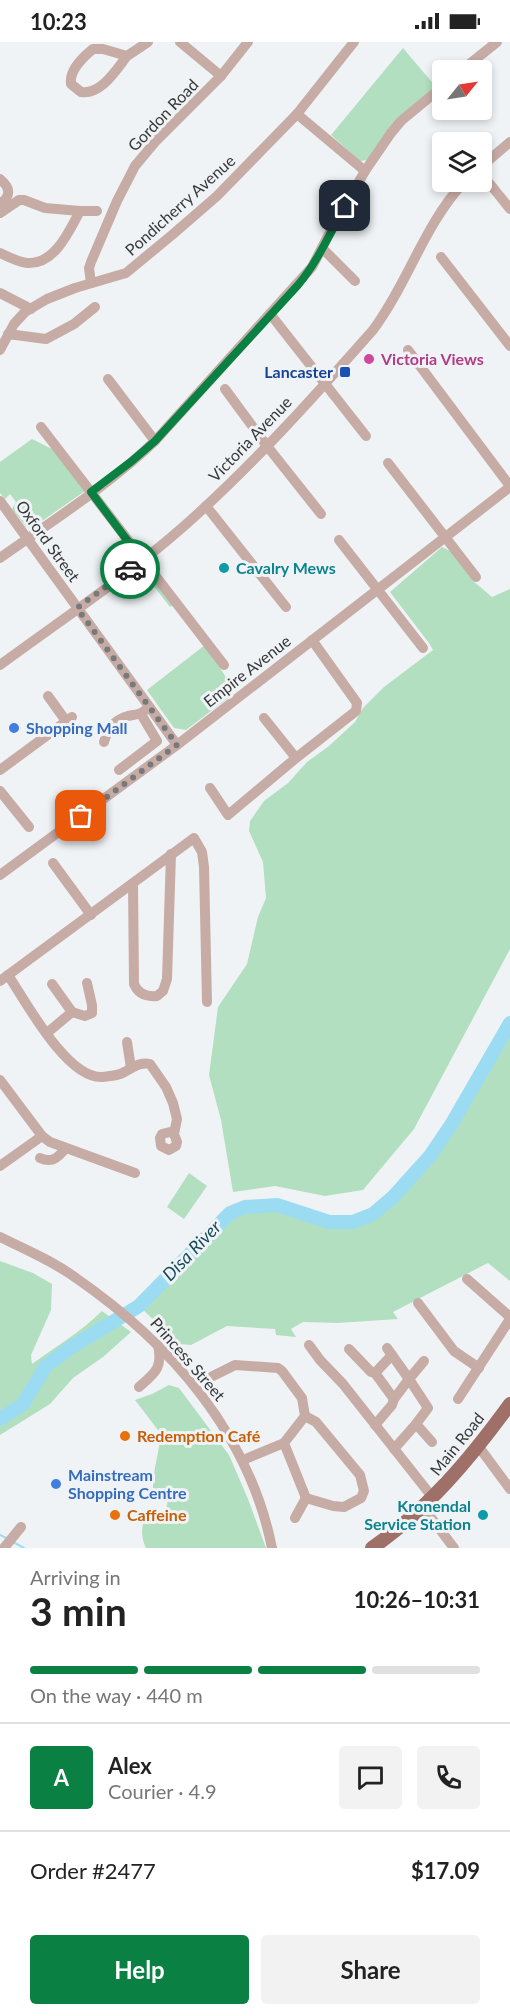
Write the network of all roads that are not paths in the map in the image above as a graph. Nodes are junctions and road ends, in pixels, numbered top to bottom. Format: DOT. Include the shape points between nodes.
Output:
graph roads {
  1 [pos="148,42"];
  2 [pos="180,42"];
  3 [pos="248,42"];
  4 [pos="354,42"];
  5 [pos="497,42"];
  6 [pos="127,56"];
  7 [pos="474,60"];
  8 [pos="221,76"];
  9 [pos="432,96"];
  10 [pos="297,114"];
  11 [pos="510,142"];
  12 [pos="492,157"];
  13 [pos="365,171"];
  14 [pos="0,179"];
  15 [pos="492,186"];
  16 [pos="456,192"];
  17 [pos="0,204"];
  18 [pos="510,209"];
  19 [pos="80,211"];
  20 [pos="97,211"];
  21 [pos="0,213"];
  22 [pos="322,248"];
  23 [pos="0,253"];
  24 [pos="441,257"];
  25 [pos="355,281"];
  26 [pos="91,283"];
  27 [pos="0,293"];
  28 [pos="95,307"];
  29 [pos="31,309"];
  30 [pos="271,315"];
  31 [pos="8,334"];
  32 [pos="510,346"];
  33 [pos="0,350"];
  34 [pos="408,350"];
  35 [pos="108,379"];
  36 [pos="325,383"];
  37 [pos="225,389"];
  38 [pos="41,427"];
  39 [pos="366,436"];
  40 [pos="155,441"];
  41 [pos="267,446"];
  42 [pos="388,463"];
  43 [pos="510,486"];
  44 [pos="91,492"];
  45 [pos="0,501"];
  46 [pos="206,506"];
  47 [pos="321,514"];
  48 [pos="445,537"];
  49 [pos="27,538"];
  50 [pos="339,540"];
  51 [pos="0,558"];
  52 [pos="142,560"];
  53 [pos="476,578"];
  54 [pos="377,590"];
  55 [pos="286,607"];
  56 [pos="77,608"];
  57 [pos="312,640"];
  58 [pos="423,648"];
  59 [pos="0,665"];
  60 [pos="224,665"];
  61 [pos="48,696"];
  62 [pos="145,711"];
  63 [pos="264,718"];
  64 [pos="104,742"];
  65 [pos="177,745"];
  66 [pos="296,758"];
  67 [pos="0,770"];
  68 [pos="119,770"];
  69 [pos="210,788"];
  70 [pos="0,791"];
  71 [pos="29,827"];
  72 [pos="171,854"];
  73 [pos="53,863"];
  74 [pos="0,875"];
  75 [pos="133,885"];
  76 [pos="92,915"];
  77 [pos="4,978"];
  78 [pos="87,982"];
  79 [pos="52,984"];
  80 [pos="207,1002"];
  81 [pos="72,1012"];
  82 [pos="47,1033"];
  83 [pos="127,1042"];
  84 [pos="131,1068"];
  85 [pos="0,1080"];
  86 [pos="174,1134"];
  87 [pos="42,1136"];
  88 [pos="65,1149"];
  89 [pos="40,1158"];
  90 [pos="0,1166"];
  91 [pos="135,1173"];
  92 [pos="0,1237"];
  93 [pos="467,1279"];
  94 [pos="418,1303"];
  95 [pos="510,1318"];
  96 [pos="158,1344"];
  97 [pos="309,1345"];
  98 [pos="350,1349"];
  99 [pos="424,1361"];
  100 [pos="479,1368"];
  101 [pos="371,1374"];
  102 [pos="211,1377"];
  103 [pos="409,1379"];
  104 [pos="139,1387"];
  105 [pos="394,1399"];
  106 [pos="458,1399"];
  107 [pos="510,1404"];
  108 [pos="305,1416"];
  109 [pos="416,1424"];
  110 [pos="375,1425"];
  111 [pos="432,1442"];
  112 [pos="284,1443"];
  113 [pos="479,1447"];
  114 [pos="394,1449"];
  115 [pos="243,1460"];
  116 [pos="509,1484"];
  117 [pos="306,1498"];
  118 [pos="428,1502"];
  119 [pos="295,1518"];
  120 [pos="21,1527"];
  121 [pos="268,1530"];
  122 [pos="4,1548"];
  123 [pos="272,1548"];
  124 [pos="278,1548"];
  125 [pos="372,1548"];
  126 [pos="454,1548"];
  1 -- 6 [label="street"];
  2 -- 8 [label="street"];
  3 -- 8 [label="street, Gordon Road"];
  4 -- 10 [label="street, Pondicherry Avenue"];
  5 -- 7 [label="street"];
  6 -- 6 [label="street" via="93,49 75,69 71,84 81,92 95,91"];
  8 -- 26 [label="street, Gordon Road" via="135,166 91,262"];
  9 -- 13 [label="street" via="395,127"];
  10 -- 13 [label="street"];
  10 -- 26 [label="street, Pondicherry Avenue" via="217,195 143,260 126,273"];
  11 -- 12 [label="street"];
  13 -- 22 [label="street"];
  14 -- 17 [label="street" via="9,192"];
  15 -- 18 [label="street"];
  16 -- 36 [label="street, Victoria Avenue" via="436,216 389,308"];
  19 -- 20 [label="street"];
  19 -- 21 [label="street" via="45,208 19,200"];
  19 -- 23 [label="street" via="59,247 37,262 25,263"];
  22 -- 25 [label="street"];
  22 -- 30 [label="street" via="312,267"];
  24 -- 32 [label="street"];
  26 -- 29 [label="street, Pondicherry Avenue"];
  27 -- 29 [label="street"];
  28 -- 31 [label="street" via="46,339"];
  29 -- 31 [label="street, Pondicherry Avenue"];
  30 -- 36 [label="street"];
  30 -- 40 [label="street"];
  31 -- 33 [label="street, Pondicherry Avenue"];
  34 -- 43 [label="street"];
  35 -- 40 [label="street"];
  36 -- 39 [label="street"];
  36 -- 41 [label="street, Victoria Avenue"];
  37 -- 41 [label="street"];
  38 -- 44 [label="street"];
  40 -- 44 [label="street"];
  41 -- 46 [label="street, Victoria Avenue"];
  41 -- 47 [label="street"];
  42 -- 48 [label="street"];
  43 -- 48 [label="street, Empire Avenue"];
  44 -- 49 [label="street"];
  44 -- 52 [label="street"];
  45 -- 49 [label="street, Oxford Street"];
  46 -- 52 [label="street, Victoria Avenue"];
  46 -- 55 [label="street"];
  48 -- 53 [label="street"];
  48 -- 54 [label="street, Empire Avenue"];
  49 -- 51 [label="street"];
  49 -- 56 [label="street, Oxford Street"];
  50 -- 54 [label="street"];
  52 -- 56 [label="street, Victoria Avenue"];
  52 -- 60 [label="street"];
  54 -- 57 [label="street, Empire Avenue"];
  54 -- 58 [label="street"];
  56 -- 59 [label="street, Victoria Avenue"];
  56 -- 62 [label="street, Oxford Street"];
  57 -- 65 [label="street, Empire Avenue"];
  57 -- 66 [label="street" via="357,703 357,709"];
  61 -- 67 [label="street" via="69,719"];
  62 -- 64 [label="street" via="127,716 109,729"];
  62 -- 65 [label="street, Oxford Street"];
  62 -- 68 [label="street" via="157,741"];
  63 -- 66 [label="street"];
  65 -- 74 [label="street, Empire Avenue"];
  66 -- 69 [label="street" via="228,815"];
  70 -- 71 [label="street"];
  72 -- 75 [label="street"];
  72 -- 75 [label="street" via="167,979 157,996 143,994 134,984"];
  72 -- 80 [label="street" via="194,838 202,852"];
  73 -- 76 [label="street"];
  75 -- 76 [label="street"];
  76 -- 77 [label="street"];
  77 -- 82 [label="street"];
  78 -- 81 [label="street" via="92,1013 85,1016"];
  79 -- 81 [label="street"];
  81 -- 82 [label="street"];
  82 -- 84 [label="street" via="72,1064 87,1075 105,1077"];
  83 -- 84 [label="street"];
  84 -- 86 [label="street" via="147,1063 166,1087 176,1112"];
  85 -- 87 [label="street"];
  87 -- 88 [label="street"];
  87 -- 90 [label="street"];
  88 -- 89 [label="street" via="54,1160"];
  88 -- 91 [label="street"];
  92 -- 96 [label="street, Princess Street" via="75,1276"];
  93 -- 95 [label="street"];
  94 -- 100 [label="street" via="454,1351"];
  95 -- 100 [label="street"];
  96 -- 104 [label="street" via="159,1366"];
  96 -- 115 [label="street, Princess Street" via="215,1413"];
  97 -- 110 [label="street"];
  98 -- 101 [label="street"];
  99 -- 103 [label="street"];
  100 -- 106 [label="street"];
  101 -- 103 [label="street" via="389,1352"];
  101 -- 105 [label="street"];
  102 -- 108 [label="street" via="235,1365 278,1368 300,1395"];
  103 -- 105 [label="street"];
  103 -- 109 [label="street" via="428,1406"];
  105 -- 110 [label="street"];
  107 -- 113 [label="main road, Main Road"];
  108 -- 112 [label="street"];
  108 -- 117 [label="street" via="316,1422 360,1475 364,1491 361,1498 344,1508"];
  109 -- 111 [label="street"];
  109 -- 114 [label="street"];
  110 -- 114 [label="street"];
  112 -- 115 [label="street"];
  112 -- 117 [label="street"];
  113 -- 116 [label="street"];
  113 -- 118 [label="main road, Main Road"];
  114 -- 118 [label="street"];
  115 -- 121 [label="street, Princess Street"];
  117 -- 119 [label="street"];
  118 -- 125 [label="main road, Main Road"];
  118 -- 126 [label="street"];
  120 -- 122 [label="street"];
  121 -- 123 [label="street, Princess Street"];
  121 -- 124 [label="street, Princess Street"];
}
